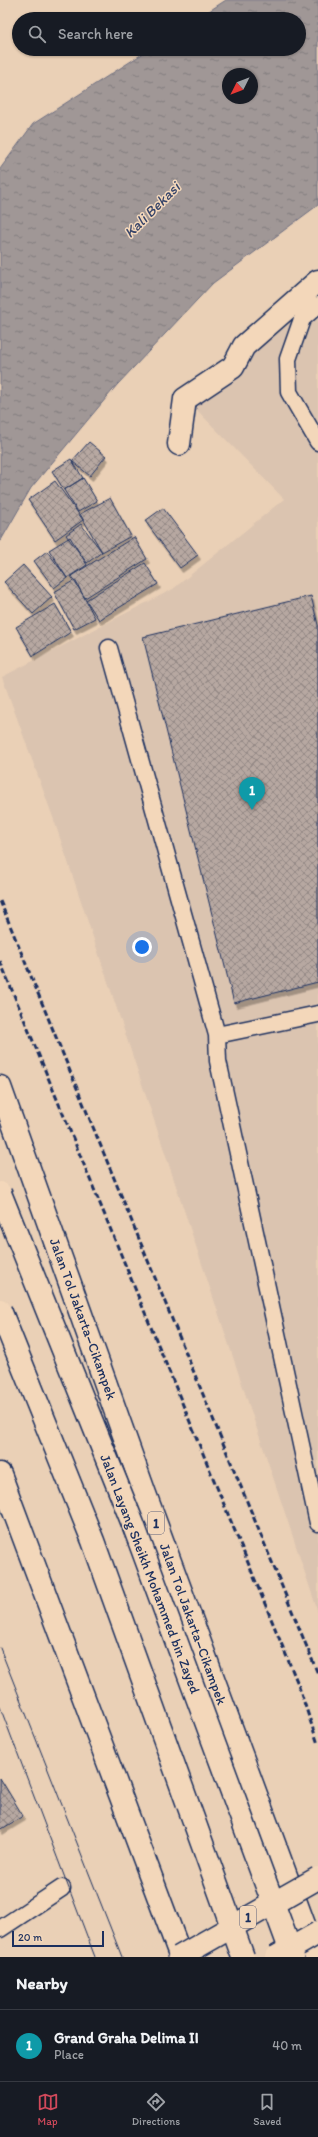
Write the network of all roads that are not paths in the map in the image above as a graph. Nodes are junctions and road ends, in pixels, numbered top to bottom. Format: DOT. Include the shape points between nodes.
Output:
graph roads {
  1 [pos="318,281"];
  2 [pos="318,305"];
  3 [pos="318,442"];
  4 [pos="179,444"];
  5 [pos="109,648"];
  6 [pos="318,1014"];
  7 [pos="217,1035"];
  8 [pos="0,1087"];
  9 [pos="0,1193"];
  10 [pos="0,1310"];
  11 [pos="0,1474"];
  12 [pos="318,1523"];
  13 [pos="318,1878"];
  14 [pos="62,1888"];
  15 [pos="0,1929"];
  16 [pos="318,1934"];
  17 [pos="180,1957"];
  18 [pos="243,1957"];
  19 [pos="276,1957"];
  20 [pos="293,1957"];
  21 [pos="316,1957"];
  1 -- 4 [label="main road" via="244,346 233,367 185,399"];
  2 -- 3 [label="lane" via="302,319 288,359 289,392"];
  5 -- 7 [label="lane"];
  6 -- 7 [label="lane"];
  7 -- 12 [label="lane" via="218,1061"];
  8 -- 21 [label="main road, Jalan Tol Jakarta–Cikampek / 1" via="145,1494"];
  9 -- 20 [label="main road, Jalan Layang Sheikh Mohammed bin Zayed / 1, bridge" via="133,1524"];
  10 -- 18 [label="main road, 1, bridge" via="93,1541"];
  11 -- 17 [label="main road, 1"];
  13 -- 17 [label="main road, 1, bridge"];
  14 -- 15 [label="lane"];
  16 -- 19 [label="main road, bridge"];
}
